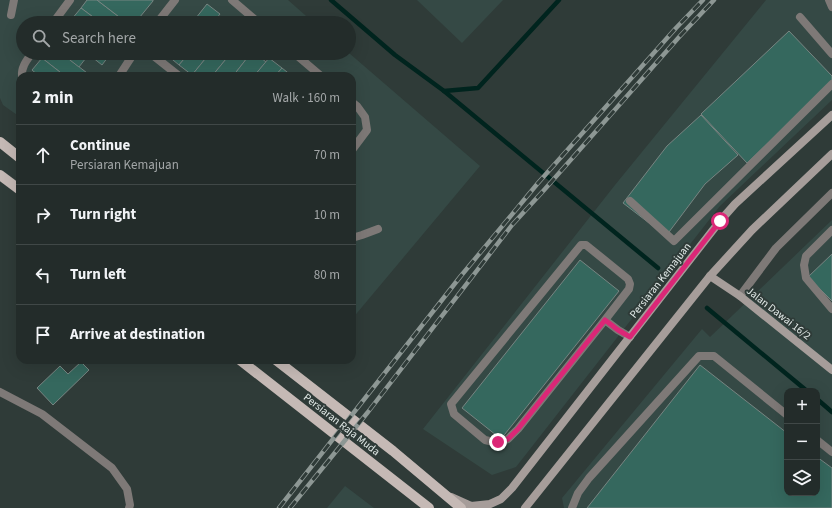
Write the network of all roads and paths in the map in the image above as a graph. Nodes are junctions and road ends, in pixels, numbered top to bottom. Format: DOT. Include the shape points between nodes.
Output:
graph roads {
  1 [pos="14,0"];
  2 [pos="70,0"];
  3 [pos="175,0"];
  4 [pos="232,0"];
  5 [pos="829,0"];
  6 [pos="832,7"];
  7 [pos="11,15"];
  8 [pos="58,16"];
  9 [pos="162,16"];
  10 [pos="251,16"];
  11 [pos="800,17"];
  12 [pos="832,54"];
  13 [pos="27,60"];
  14 [pos="129,60"];
  15 [pos="159,60"];
  16 [pos="302,60"];
  17 [pos="22,72"];
  18 [pos="122,72"];
  19 [pos="174,72"];
  20 [pos="316,72"];
  21 [pos="832,84"];
  22 [pos="356,105"];
  23 [pos="832,115"];
  24 [pos="0,142"];
  25 [pos="356,145"];
  26 [pos="832,154"];
  27 [pos="16,155"];
  28 [pos="0,174"];
  29 [pos="16,187"];
  30 [pos="832,193"];
  31 [pos="630,201"];
  32 [pos="378,229"];
  33 [pos="832,230"];
  34 [pos="356,237"];
  35 [pos="710,276"];
  36 [pos="740,296"];
  37 [pos="832,308"];
  38 [pos="605,320"];
  39 [pos="630,337"];
  40 [pos="245,364"];
  41 [pos="281,364"];
  42 [pos="832,370"];
  43 [pos="0,392"];
  44 [pos="784,413"];
  45 [pos="820,442"];
  46 [pos="832,452"];
  47 [pos="442,492"];
  48 [pos="129,508"];
  49 [pos="429,508"];
  50 [pos="461,508"];
  51 [pos="525,508"];
  52 [pos="572,508"];
  1 -- 7 [label="street"];
  2 -- 8 [label="street"];
  3 -- 9 [label="street"];
  4 -- 10 [label="street"];
  5 -- 6 [label="street"];
  11 -- 12 [label="street"];
  13 -- 17 [label="street"];
  14 -- 18 [label="street"];
  15 -- 19 [label="street"];
  16 -- 20 [label="street"];
  21 -- 31 [label="street" via="674,241"];
  22 -- 25 [label="street" via="365,117 367,130"];
  23 -- 39 [label="main road, Persiaran Kemajuan" via="735,204"];
  24 -- 27 [label="main road"];
  26 -- 35 [label="main road" via="752,230"];
  28 -- 29 [label="main road"];
  30 -- 36 [label="street" via="776,248"];
  32 -- 34 [label="street"];
  33 -- 37 [label="street" via="806,256 804,265 806,278"];
  35 -- 36 [label="main road, Jalan Dawai 16/2"];
  35 -- 51 [label="main road"];
  36 -- 42 [label="main road, Jalan Dawai 16/2"];
  38 -- 38 [label="street" via="508,439 498,442 485,440 454,414 451,404 581,244 586,245 628,279 630,284 629,289"];
  38 -- 39 [label="street"];
  39 -- 47 [label="main road, Persiaran Kemajuan" via="501,499 490,504 471,506"];
  40 -- 49 [label="main road, Persiaran Raja Muda"];
  41 -- 47 [label="main road, Persiaran Raja Muda"];
  43 -- 48 [label="street" via="42,414 112,468 127,489"];
  44 -- 52 [label="street" via="714,356 699,356 589,478 578,493"];
  45 -- 46 [label="street"];
  47 -- 50 [label="main road, Persiaran Raja Muda"];
}
